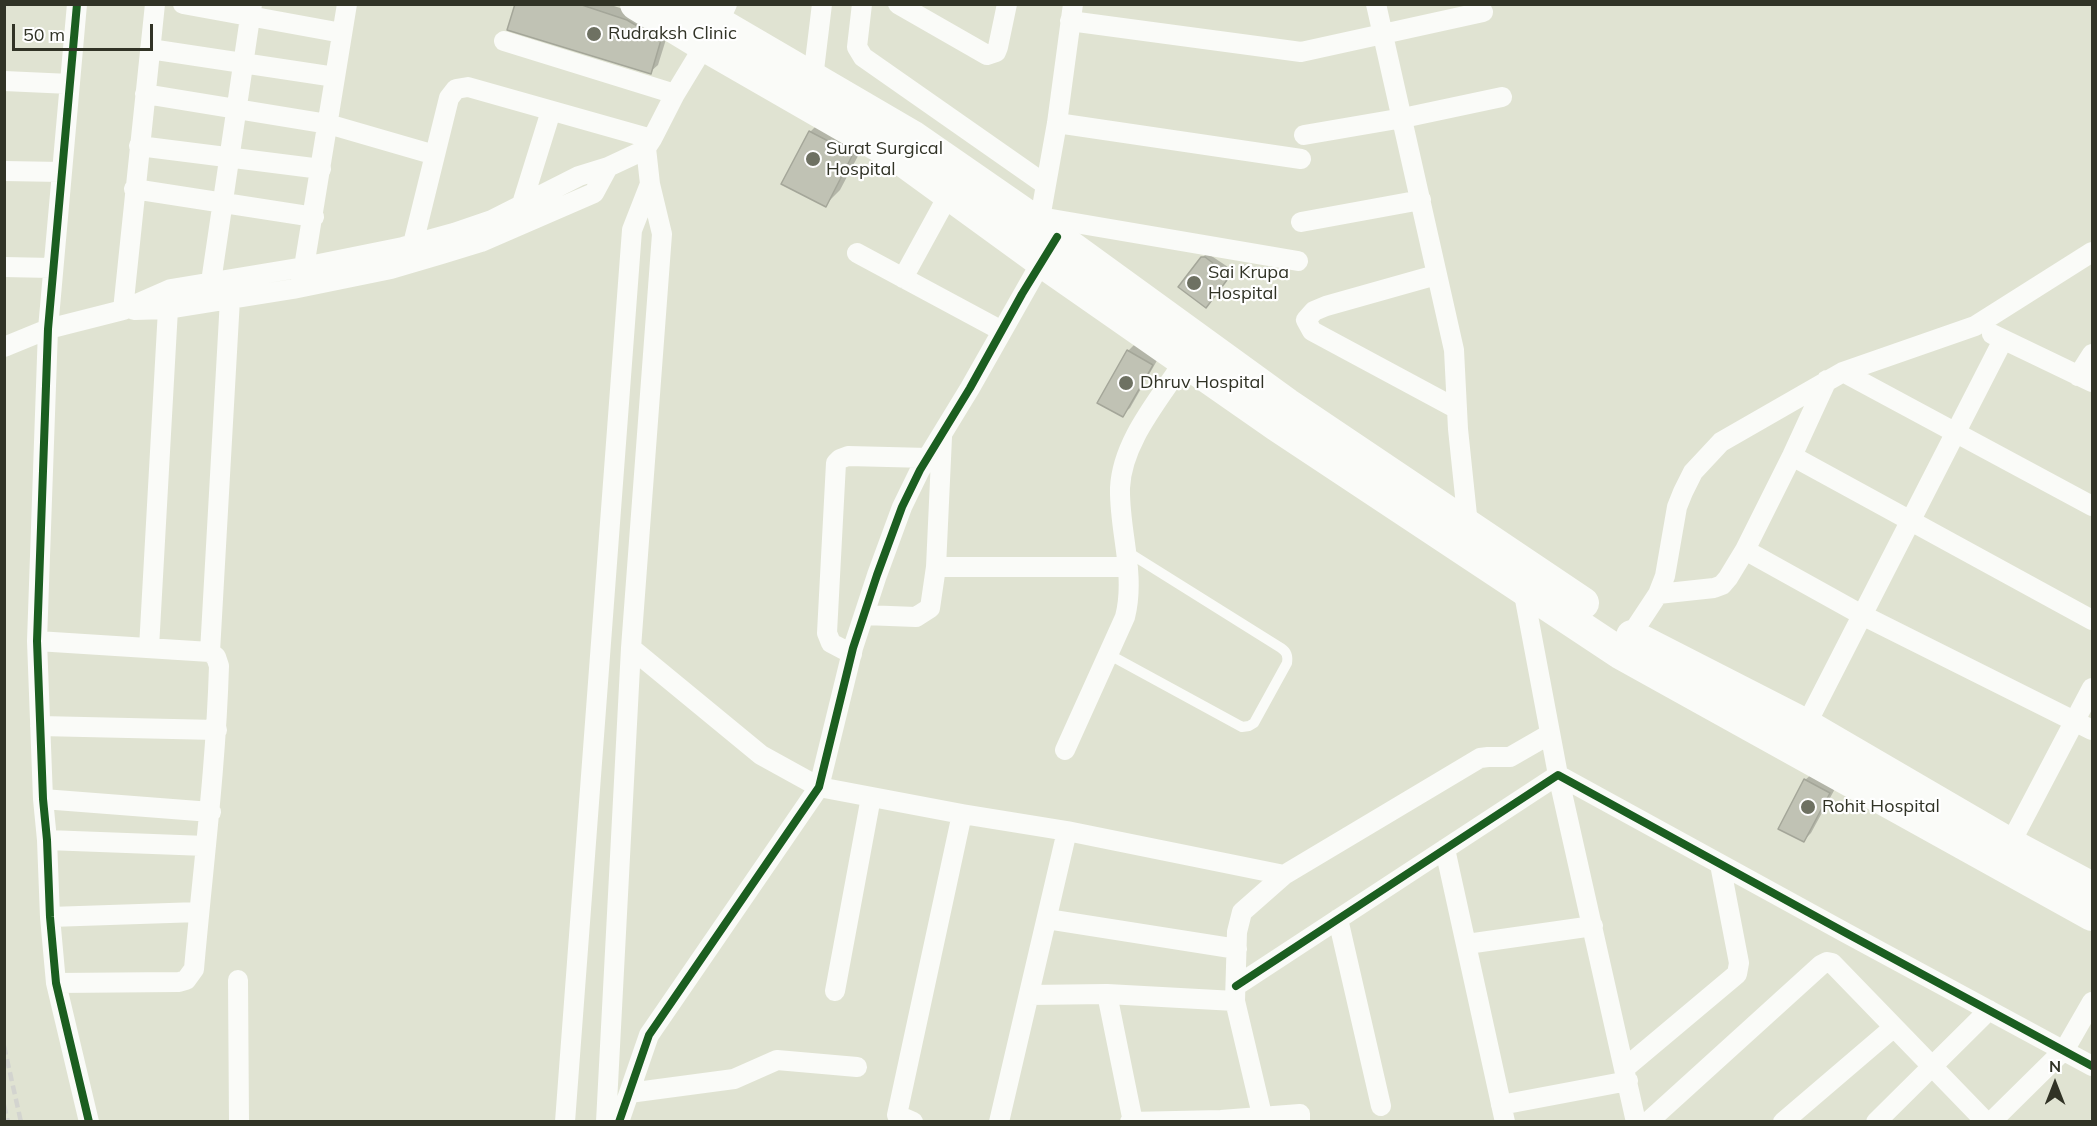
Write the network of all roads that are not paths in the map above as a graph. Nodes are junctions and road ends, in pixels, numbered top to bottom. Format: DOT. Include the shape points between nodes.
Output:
graph roads {
  1 [pos="77,4"];
  2 [pos="154,4"];
  3 [pos="183,4"];
  4 [pos="347,4"];
  5 [pos="636,4"];
  6 [pos="686,4"];
  7 [pos="822,4"];
  8 [pos="862,4"];
  9 [pos="898,4"];
  10 [pos="1007,4"];
  11 [pos="1376,4"];
  12 [pos="252,10"];
  13 [pos="1483,12"];
  14 [pos="1072,13"];
  15 [pos="717,24"];
  16 [pos="342,33"];
  17 [pos="1384,34"];
  18 [pos="504,40"];
  19 [pos="150,49"];
  20 [pos="244,63"];
  21 [pos="335,77"];
  22 [pos="813,78"];
  23 [pos="4,81"];
  24 [pos="70,84"];
  25 [pos="145,94"];
  26 [pos="675,94"];
  27 [pos="1502,97"];
  28 [pos="237,108"];
  29 [pos="551,111"];
  30 [pos="1402,118"];
  31 [pos="1057,123"];
  32 [pos="328,124"];
  33 [pos="1304,135"];
  34 [pos="649,143"];
  35 [pos="139,146"];
  36 [pos="435,155"];
  37 [pos="230,157"];
  38 [pos="1301,159"];
  39 [pos="608,167"];
  40 [pos="321,169"];
  41 [pos="4,171"];
  42 [pos="62,172"];
  43 [pos="650,184"];
  44 [pos="1046,185"];
  45 [pos="134,189"];
  46 [pos="949,194"];
  47 [pos="1421,200"];
  48 [pos="224,204"];
  49 [pos="520,207"];
  50 [pos="314,218"];
  51 [pos="1302,222"];
  52 [pos="1044,235"];
  53 [pos="413,244"];
  54 [pos="2092,252"];
  55 [pos="857,254"];
  56 [pos="1298,261"];
  57 [pos="4,267"];
  58 [pos="304,267"];
  59 [pos="52,268"];
  60 [pos="1436,275"];
  61 [pos="903,278"];
  62 [pos="211,282"];
  63 [pos="230,299"];
  64 [pos="168,309"];
  65 [pos="123,310"];
  66 [pos="1976,326"];
  67 [pos="48,329"];
  68 [pos="1002,332"];
  69 [pos="2003,340"];
  70 [pos="4,347"];
  71 [pos="2092,354"];
  72 [pos="1184,361"];
  73 [pos="1835,376"];
  74 [pos="2085,379"];
  75 [pos="1457,410"];
  76 [pos="1956,432"];
  77 [pos="942,434"];
  78 [pos="1792,456"];
  79 [pos="928,458"];
  80 [pos="2092,506"];
  81 [pos="1911,520"];
  82 [pos="1468,525"];
  83 [pos="1745,550"];
  84 [pos="1127,559"];
  85 [pos="936,567"];
  86 [pos="1523,589"];
  87 [pos="1658,594"];
  88 [pos="864,615"];
  89 [pos="1862,615"];
  90 [pos="2092,620"];
  91 [pos="37,641"];
  92 [pos="1625,644"];
  93 [pos="149,648"];
  94 [pos="631,648"];
  95 [pos="210,652"];
  96 [pos="852,654"];
  97 [pos="1108,654"];
  98 [pos="2092,688"];
  99 [pos="1806,724"];
  100 [pos="2084,725"];
  101 [pos="40,726"];
  102 [pos="217,730"];
  103 [pos="1550,734"];
  104 [pos="1065,750"];
  105 [pos="1558,775"];
  106 [pos="819,787"];
  107 [pos="871,797"];
  108 [pos="43,799"];
  109 [pos="211,812"];
  110 [pos="962,814"];
  111 [pos="1067,831"];
  112 [pos="47,840"];
  113 [pos="2010,844"];
  114 [pos="206,846"];
  115 [pos="1445,849"];
  116 [pos="1720,864"];
  117 [pos="1284,875"];
  118 [pos="2092,888"];
  119 [pos="199,912"];
  120 [pos="2092,915"];
  121 [pos="50,917"];
  122 [pos="1047,919"];
  123 [pos="1338,919"];
  124 [pos="1593,926"];
  125 [pos="1467,944"];
  126 [pos="1237,950"];
  127 [pos="238,980"];
  128 [pos="56,983"];
  129 [pos="835,992"];
  130 [pos="1236,993"];
  131 [pos="1029,994"];
  132 [pos="1107,994"];
  133 [pos="2092,1002"];
  134 [pos="1989,1010"];
  135 [pos="1893,1028"];
  136 [pos="2064,1049"];
  137 [pos="1931,1066"];
  138 [pos="2092,1066"];
  139 [pos="857,1067"];
  140 [pos="1626,1074"];
  141 [pos="629,1093"];
  142 [pos="1380,1106"];
  143 [pos="1503,1113"];
  144 [pos="1262,1115"];
  145 [pos="1793,1118"];
  146 [pos="910,1121"];
  147 [pos="1132,1121"];
  148 [pos="1221,1121"];
  149 [pos="89,1122"];
  150 [pos="239,1122"];
  151 [pos="565,1122"];
  152 [pos="606,1122"];
  153 [pos="619,1122"];
  154 [pos="999,1122"];
  155 [pos="1300,1122"];
  156 [pos="1636,1122"];
  157 [pos="1648,1122"];
  158 [pos="1876,1122"];
  159 [pos="1986,1122"];
  160 [pos="1992,1122"];
  1 -- 24 [label="street"];
  2 -- 19 [label="street"];
  3 -- 12 [label="street"];
  4 -- 16 [label="street"];
  5 -- 15 [label="main road"];
  6 -- 15 [label="main road"];
  7 -- 22 [label="street"];
  8 -- 44 [label="street" via="857,47 863,57"];
  9 -- 10 [label="street" via="987,55 998,47"];
  11 -- 17 [label="street"];
  12 -- 16 [label="street"];
  12 -- 20 [label="street"];
  13 -- 17 [label="street"];
  14 -- 17 [label="street" via="1301,52"];
  14 -- 31 [label="street"];
  15 -- 22 [label="main road"];
  15 -- 26 [label="street"];
  15 -- 46 [label="main road"];
  16 -- 21 [label="street"];
  17 -- 30 [label="street"];
  18 -- 26 [label="street"];
  19 -- 20 [label="street"];
  19 -- 25 [label="street"];
  20 -- 21 [label="street"];
  20 -- 28 [label="street"];
  21 -- 32 [label="street"];
  22 -- 52 [label="main road" via="912,136"];
  23 -- 24 [label="street"];
  24 -- 42 [label="street"];
  25 -- 28 [label="street"];
  25 -- 35 [label="street"];
  26 -- 34 [label="street"];
  27 -- 30 [label="street"];
  28 -- 32 [label="street"];
  28 -- 37 [label="street"];
  29 -- 34 [label="street"];
  29 -- 36 [label="street" via="461,87 449,98"];
  29 -- 49 [label="street"];
  30 -- 33 [label="street"];
  30 -- 47 [label="street"];
  31 -- 38 [label="street"];
  31 -- 44 [label="street"];
  32 -- 36 [label="street"];
  32 -- 40 [label="street"];
  34 -- 39 [label="street"];
  34 -- 43 [label="street"];
  35 -- 37 [label="street"];
  35 -- 45 [label="street"];
  36 -- 53 [label="street"];
  37 -- 40 [label="street"];
  37 -- 48 [label="street"];
  39 -- 49 [label="street" via="579,176"];
  39 -- 63 [label="street" via="594,193 481,242 391,269"];
  40 -- 50 [label="street"];
  41 -- 42 [label="street"];
  42 -- 59 [label="street"];
  43 -- 94 [label="street" via="662,234"];
  43 -- 151 [label="street" via="632,230"];
  44 -- 52 [label="street"];
  45 -- 48 [label="street"];
  45 -- 65 [label="street"];
  46 -- 52 [label="main road"];
  46 -- 61 [label="street"];
  47 -- 51 [label="street"];
  47 -- 60 [label="street"];
  48 -- 50 [label="street"];
  48 -- 62 [label="street"];
  49 -- 53 [label="street" via="492,220"];
  50 -- 58 [label="street"];
  52 -- 56 [label="street"];
  52 -- 68 [label="street"];
  52 -- 72 [label="main road"];
  52 -- 82 [label="main road"];
  53 -- 58 [label="street"];
  54 -- 66 [label="street"];
  55 -- 61 [label="street"];
  57 -- 59 [label="street"];
  58 -- 62 [label="street"];
  59 -- 67 [label="street"];
  60 -- 75 [label="street" via="1454,350"];
  60 -- 75 [label="street" via="1333,304 1314,311 1306,320 1312,331"];
  61 -- 68 [label="street"];
  62 -- 65 [label="street" via="171,289"];
  63 -- 64 [label="street"];
  63 -- 95 [label="street"];
  64 -- 65 [label="street"];
  64 -- 93 [label="street"];
  65 -- 67 [label="street"];
  66 -- 69 [label="street"];
  66 -- 73 [label="street"];
  67 -- 70 [label="street"];
  67 -- 91 [label="street"];
  68 -- 77 [label="street"];
  69 -- 74 [label="street"];
  69 -- 76 [label="street"];
  71 -- 74 [label="street"];
  72 -- 84 [label="street" via="1127,452 1120,487"];
  72 -- 86 [label="main road"];
  73 -- 76 [label="street"];
  73 -- 78 [label="street"];
  73 -- 87 [label="street" via="1721,442 1694,472 1677,507"];
  75 -- 82 [label="street"];
  76 -- 80 [label="street"];
  76 -- 81 [label="street"];
  77 -- 79 [label="street"];
  77 -- 85 [label="street"];
  78 -- 81 [label="street"];
  78 -- 83 [label="street"];
  79 -- 88 [label="street" via="902,507"];
  79 -- 96 [label="street" via="848,456 836,463 827,633 836,647"];
  81 -- 89 [label="street"];
  81 -- 90 [label="street"];
  82 -- 92 [label="main road"];
  83 -- 87 [label="street" via="1722,585"];
  83 -- 89 [label="street"];
  84 -- 85 [label="street"];
  84 -- 97 [label="street" via="1128,605"];
  84 -- 97 [label="lane" via="1286,651 1287,663 1254,723 1242,727"];
  85 -- 88 [label="street" via="932,600 926,612 909,618"];
  86 -- 92 [label="main road"];
  86 -- 103 [label="street"];
  87 -- 92 [label="street"];
  88 -- 96 [label="street"];
  89 -- 99 [label="street"];
  89 -- 100 [label="street"];
  91 -- 93 [label="street"];
  91 -- 101 [label="street"];
  92 -- 99 [label="main road"];
  92 -- 120 [label="main road"];
  93 -- 95 [label="street"];
  94 -- 106 [label="street" via="761,755"];
  94 -- 152 [label="street"];
  95 -- 102 [label="street" via="219,666"];
  96 -- 106 [label="street"];
  97 -- 104 [label="street"];
  98 -- 100 [label="street"];
  99 -- 113 [label="main road"];
  100 -- 113 [label="street"];
  101 -- 102 [label="street"];
  101 -- 108 [label="street"];
  102 -- 109 [label="street"];
  103 -- 105 [label="street"];
  103 -- 117 [label="street" via="1509,758 1480,758"];
  105 -- 115 [label="street"];
  105 -- 116 [label="street"];
  105 -- 124 [label="street"];
  106 -- 107 [label="street"];
  106 -- 141 [label="street" via="649,1035"];
  107 -- 110 [label="street"];
  107 -- 129 [label="street"];
  108 -- 109 [label="street"];
  108 -- 112 [label="street"];
  109 -- 114 [label="street"];
  110 -- 111 [label="street"];
  110 -- 146 [label="street" via="897,1115"];
  111 -- 117 [label="street"];
  111 -- 122 [label="street"];
  112 -- 114 [label="street"];
  112 -- 121 [label="street"];
  113 -- 118 [label="main road"];
  114 -- 119 [label="street"];
  115 -- 123 [label="street"];
  115 -- 125 [label="street"];
  116 -- 134 [label="street"];
  116 -- 140 [label="street" via="1739,963 1737,974"];
  117 -- 126 [label="street" via="1242,912"];
  119 -- 121 [label="street"];
  119 -- 128 [label="street" via="194,969 186,980"];
  121 -- 128 [label="street"];
  122 -- 126 [label="street"];
  122 -- 131 [label="street"];
  123 -- 130 [label="street"];
  123 -- 142 [label="street"];
  124 -- 125 [label="street"];
  124 -- 140 [label="street"];
  125 -- 143 [label="street"];
  126 -- 130 [label="street"];
  127 -- 150 [label="street"];
  128 -- 149 [label="street"];
  130 -- 132 [label="street"];
  130 -- 144 [label="street"];
  131 -- 132 [label="street"];
  131 -- 154 [label="street"];
  132 -- 147 [label="street"];
  133 -- 136 [label="street"];
  134 -- 136 [label="street"];
  134 -- 137 [label="street"];
  135 -- 137 [label="street"];
  135 -- 145 [label="street"];
  135 -- 157 [label="street" via="1832,963 1824,963"];
  136 -- 138 [label="street"];
  136 -- 160 [label="street"];
  137 -- 158 [label="street"];
  137 -- 159 [label="street"];
  139 -- 141 [label="street" via="777,1060 734,1079"];
  140 -- 143 [label="street"];
  140 -- 156 [label="street"];
  141 -- 153 [label="street"];
  144 -- 148 [label="street"];
  144 -- 155 [label="street" via="1300,1114"];
  147 -- 148 [label="street"];
}
